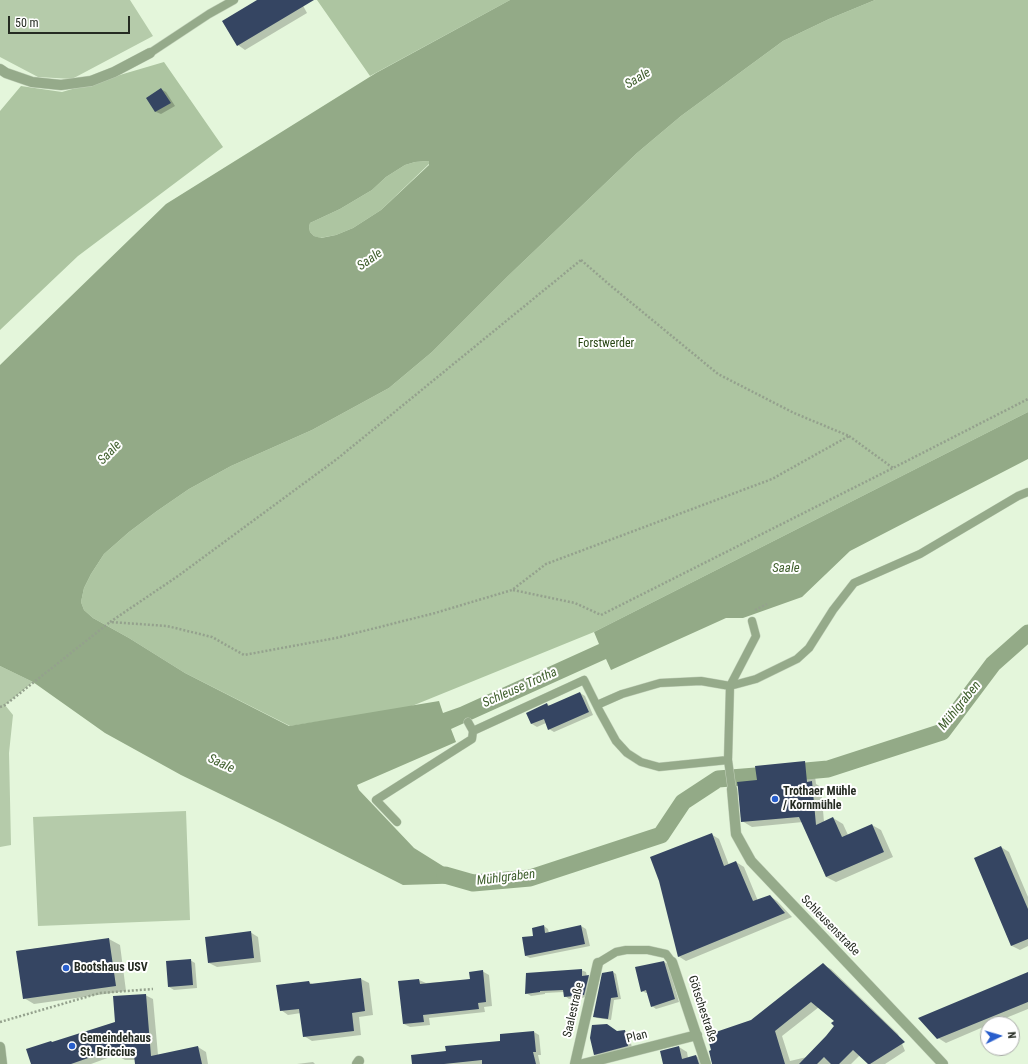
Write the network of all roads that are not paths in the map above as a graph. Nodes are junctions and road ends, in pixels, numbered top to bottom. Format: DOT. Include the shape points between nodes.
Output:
graph roads {
  1 [pos="234,0"];
  2 [pos="150,53"];
  3 [pos="0,69"];
  4 [pos="1028,492"];
  5 [pos="752,622"];
  6 [pos="730,686"];
  7 [pos="597,705"];
  8 [pos="468,722"];
  9 [pos="473,731"];
  10 [pos="728,760"];
  11 [pos="732,789"];
  12 [pos="397,822"];
  13 [pos="672,962"];
  14 [pos="598,963"];
  15 [pos="697,1035"];
  16 [pos="0,1047"];
  17 [pos="2,1064"];
  18 [pos="575,1064"];
  19 [pos="583,1064"];
  20 [pos="706,1064"];
  21 [pos="943,1064"];
  1 -- 2 [label="lane" via="208,14"];
  2 -- 3 [label="street" via="91,81 61,85 32,82"];
  4 -- 6 [label="lane" via="920,554 854,583 809,648 797,659 756,679"];
  5 -- 6 [label="lane" via="756,636"];
  6 -- 7 [label="lane" via="701,681 660,683 622,694"];
  6 -- 10 [label="lane"];
  7 -- 9 [label="lane" via="584,680"];
  7 -- 10 [label="lane" via="616,741 626,753 641,762 659,767"];
  8 -- 9 [label="lane"];
  9 -- 12 [label="lane" via="472,740 374,797"];
  10 -- 11 [label="lane"];
  11 -- 21 [label="street, Schleusenstraße" via="736,834 751,861"];
  13 -- 14 [label="lane" via="666,954 648,950 626,950 616,952"];
  13 -- 15 [label="street, Götschestraße"];
  14 -- 18 [label="street, Saalestraße"];
  15 -- 19 [label="street, Plan"];
  15 -- 20 [label="street, Götschestraße"];
  16 -- 17 [label="street"];
}
